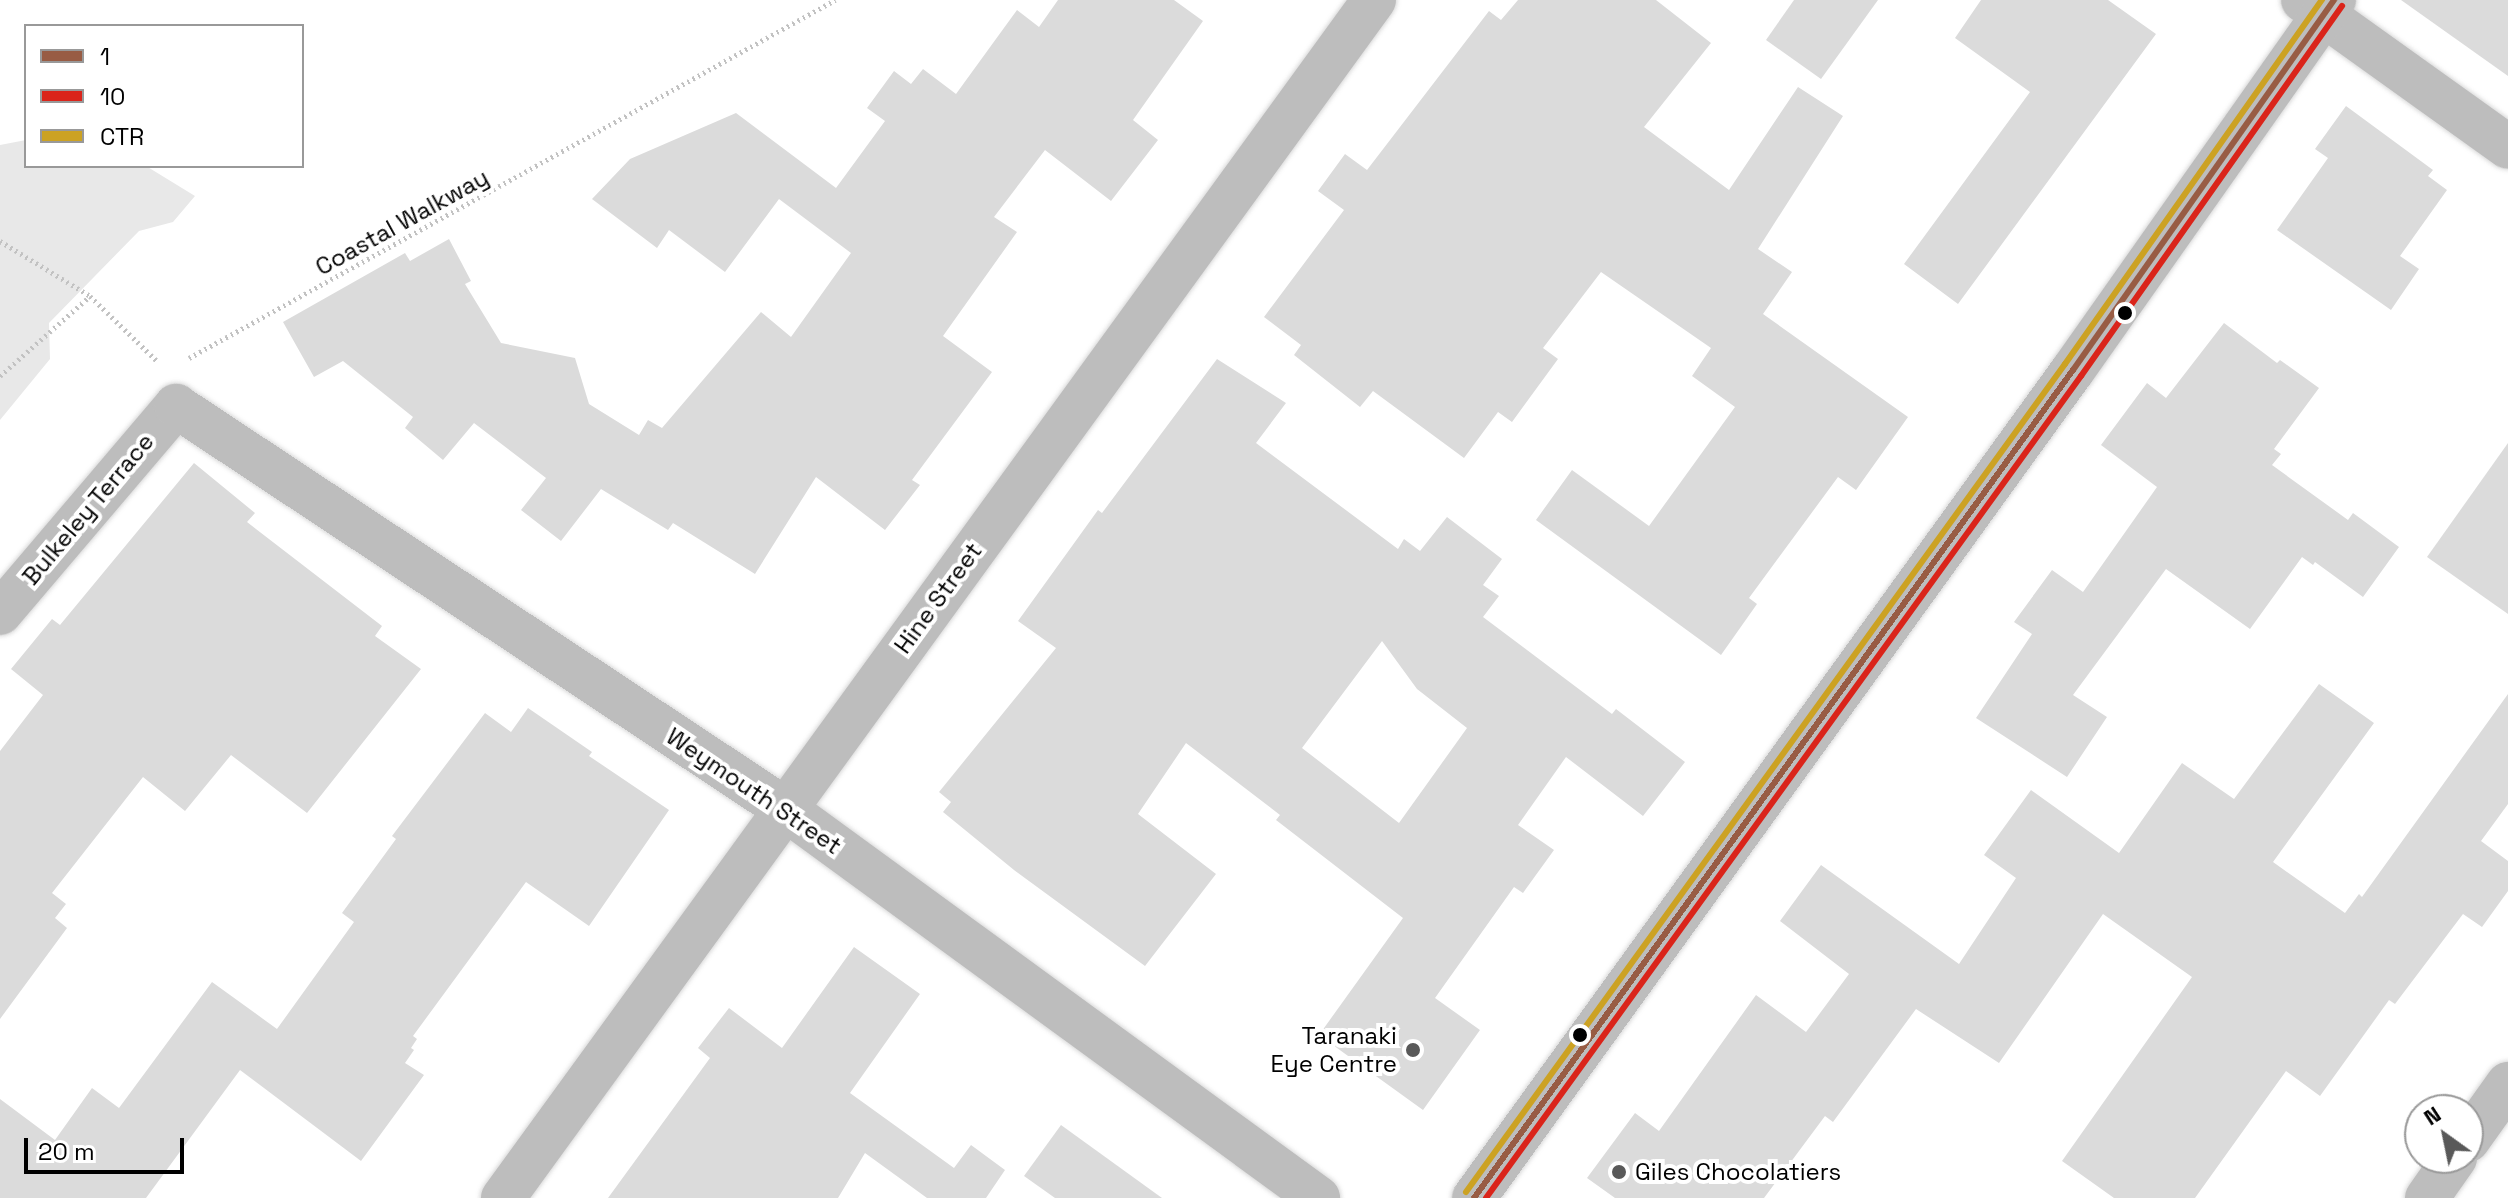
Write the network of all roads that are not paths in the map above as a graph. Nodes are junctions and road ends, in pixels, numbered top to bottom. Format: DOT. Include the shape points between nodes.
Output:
graph roads {
  1 [pos="1374,0"];
  2 [pos="2321,5"];
  3 [pos="2508,147"];
  4 [pos="176,406"];
  5 [pos="0,613"];
  6 [pos="785,809"];
  7 [pos="2508,1084"];
  8 [pos="2484,1118"];
  9 [pos="2444,1174"];
  10 [pos="503,1198"];
  11 [pos="1318,1198"];
  12 [pos="1474,1198"];
  13 [pos="2427,1198"];
  1 -- 6 [label="main road, Hine Street"];
  2 -- 3 [label="main road"];
  2 -- 12 [label="main road" via="2073,370"];
  4 -- 5 [label="main road, Bulkeley Terrace"];
  4 -- 6 [label="main road, Weymouth Street"];
  6 -- 10 [label="main road, Hine Street"];
  6 -- 11 [label="main road, Weymouth Street"];
  7 -- 8 [label="main road"];
  9 -- 13 [label="main road"];
}
